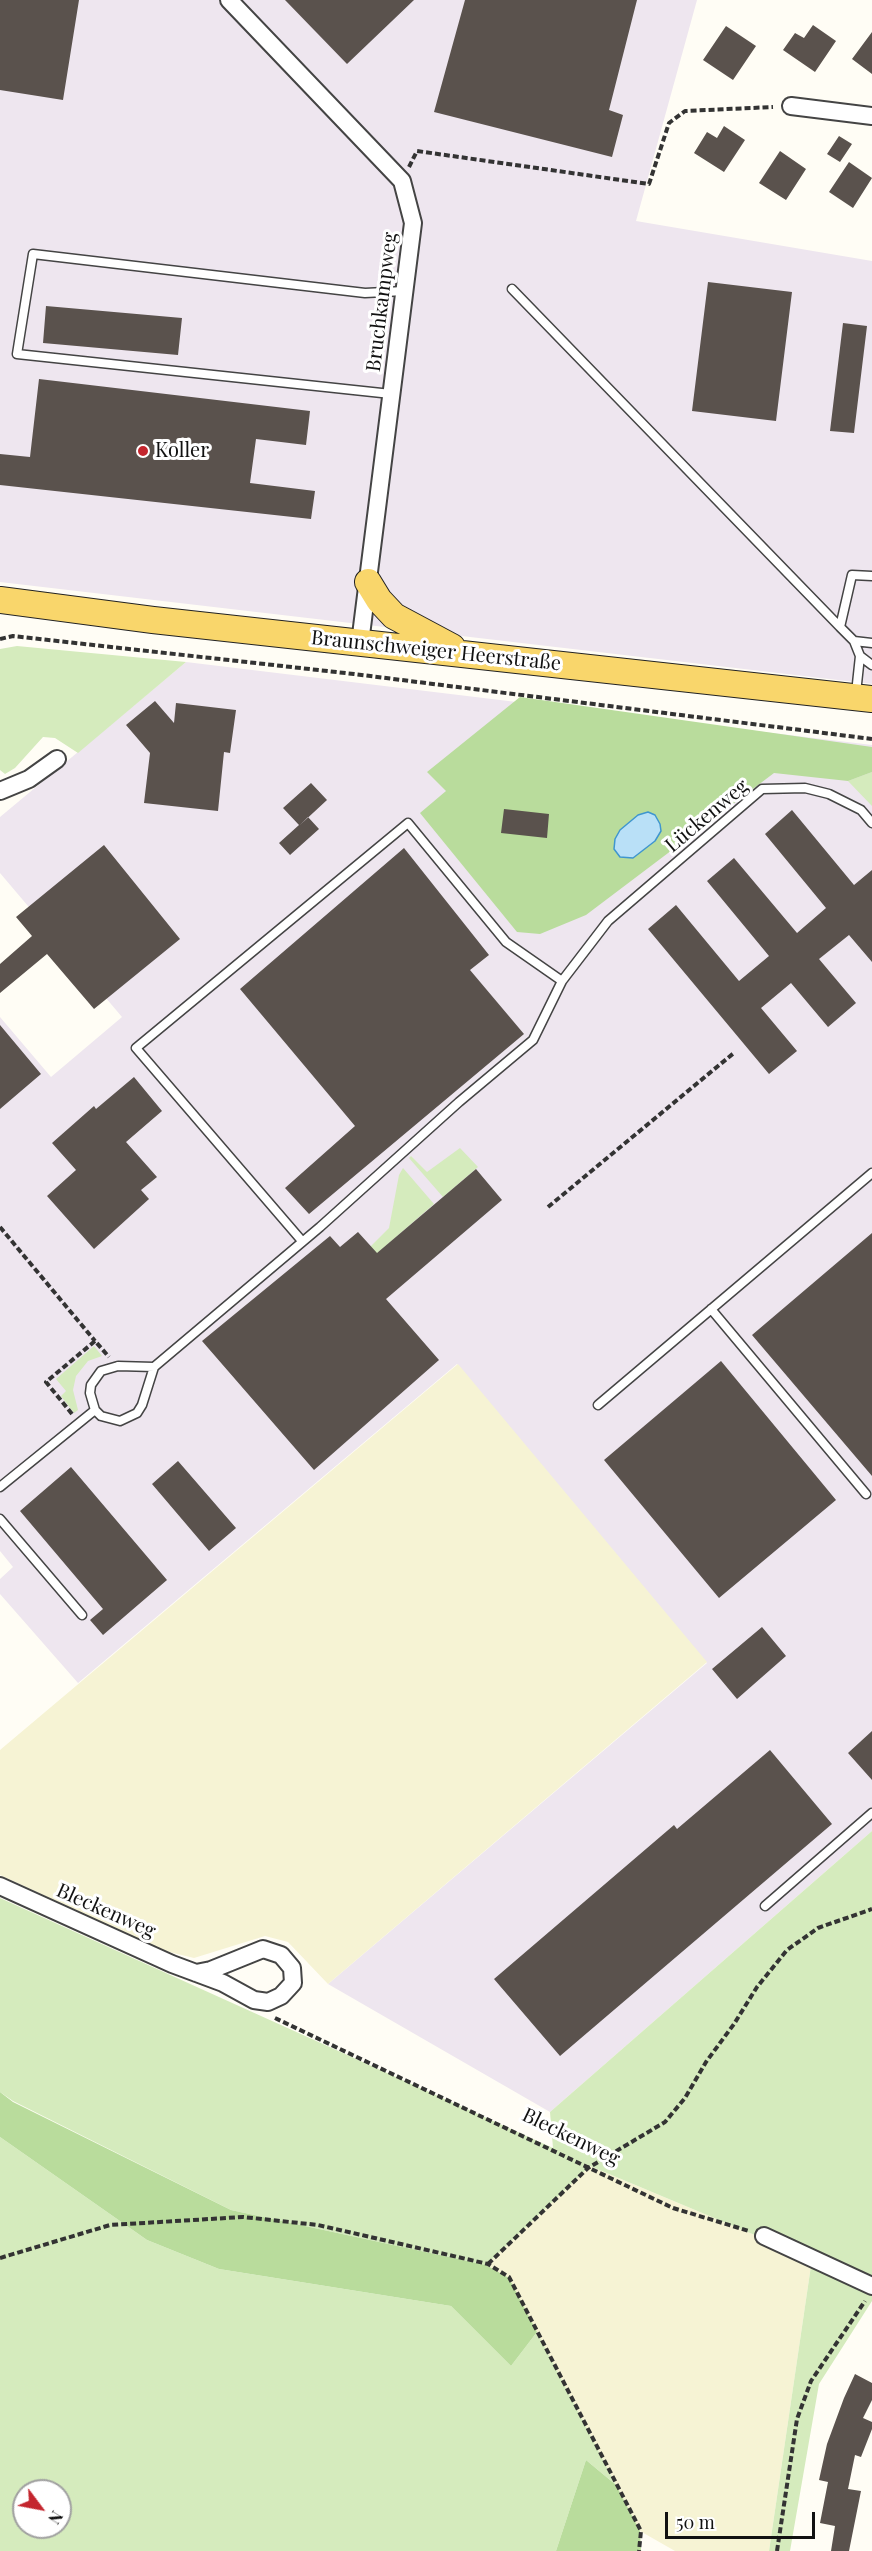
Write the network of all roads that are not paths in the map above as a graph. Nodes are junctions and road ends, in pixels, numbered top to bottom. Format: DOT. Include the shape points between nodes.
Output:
graph roads {
  1 [pos="229,0"];
  2 [pos="791,106"];
  3 [pos="872,116"];
  4 [pos="512,289"];
  5 [pos="405,291"];
  6 [pos="391,394"];
  7 [pos="872,576"];
  8 [pos="368,582"];
  9 [pos="0,600"];
  10 [pos="840,627"];
  11 [pos="854,641"];
  12 [pos="360,643"];
  13 [pos="872,643"];
  14 [pos="468,655"];
  15 [pos="860,656"];
  16 [pos="872,665"];
  17 [pos="864,698"];
  18 [pos="57,759"];
  19 [pos="0,791"];
  20 [pos="872,823"];
  21 [pos="562,981"];
  22 [pos="872,1173"];
  23 [pos="302,1241"];
  24 [pos="711,1310"];
  25 [pos="154,1367"];
  26 [pos="598,1405"];
  27 [pos="94,1410"];
  28 [pos="0,1487"];
  29 [pos="866,1494"];
  30 [pos="0,1519"];
  31 [pos="82,1615"];
  32 [pos="872,1812"];
  33 [pos="0,1886"];
  34 [pos="765,1906"];
  35 [pos="196,1973"];
  36 [pos="764,2236"];
  37 [pos="869,2293"];
  1 -- 5 [label="street, Bruchkampweg" via="402,181 413,223"];
  2 -- 3 [label="street"];
  4 -- 10 [label="lane"];
  5 -- 6 [label="street, Bruchkampweg"];
  5 -- 6 [label="lane" via="365,293 33,254 17,354"];
  6 -- 8 [label="street, Bruchkampweg"];
  7 -- 10 [label="lane" via="852,575"];
  8 -- 12 [label="street, Bruchkampweg"];
  8 -- 14 [label="main road" via="394,616"];
  9 -- 12 [label="main road, Braunschweiger Heerstraße"];
  10 -- 11 [label="lane"];
  11 -- 13 [label="lane"];
  11 -- 15 [label="lane"];
  12 -- 14 [label="main road, Braunschweiger Heerstraße"];
  14 -- 17 [label="main road, Braunschweiger Heerstraße"];
  15 -- 16 [label="lane"];
  15 -- 17 [label="lane"];
  18 -- 19 [label="street" via="29,779"];
  20 -- 21 [label="lane, Lückenweg" via="861,810 829,794 805,788 762,789 608,921"];
  21 -- 23 [label="lane, Lückenweg" via="532,1040"];
  21 -- 23 [label="lane" via="506,942 408,823 136,1048"];
  22 -- 24 [label="lane"];
  23 -- 25 [label="lane, Lückenweg"];
  24 -- 26 [label="lane"];
  24 -- 29 [label="lane"];
  25 -- 27 [label="lane" via="118,1366 101,1371 90,1394"];
  25 -- 27 [label="lane" via="136,1413 120,1421"];
  27 -- 28 [label="lane"];
  30 -- 31 [label="lane"];
  32 -- 34 [label="lane"];
  33 -- 35 [label="street, Bleckenweg"];
  35 -- 35 [label="street, Bleckenweg" via="263,1949 281,1954 292,1968 292,1983 270,2009"];
  36 -- 37 [label="street"];
}
